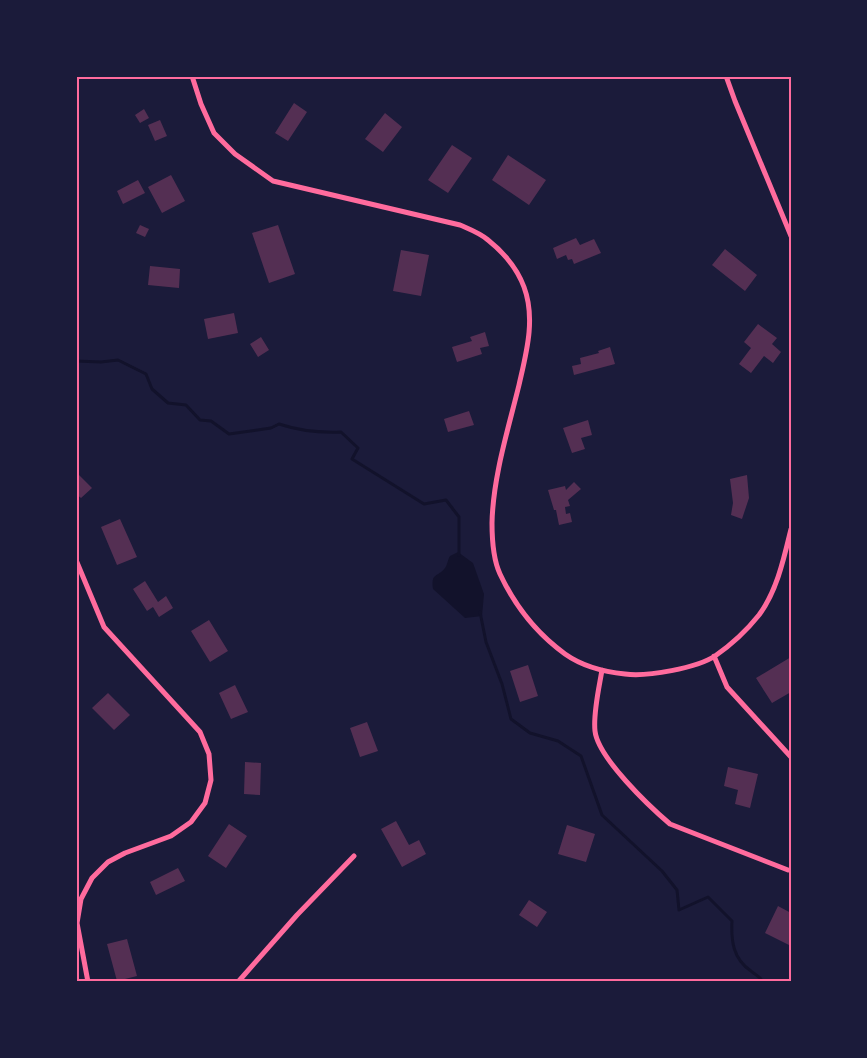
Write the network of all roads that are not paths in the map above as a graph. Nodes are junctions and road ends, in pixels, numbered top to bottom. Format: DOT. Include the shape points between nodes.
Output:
graph roads {
  1 [pos="192,76"];
  2 [pos="726,76"];
  3 [pos="791,236"];
  4 [pos="791,529"];
  5 [pos="76,560"];
  6 [pos="714,656"];
  7 [pos="602,670"];
  8 [pos="791,757"];
  9 [pos="354,856"];
  10 [pos="788,870"];
  11 [pos="88,982"];
  12 [pos="238,982"];
  1 -- 7 [label="street" via="214,133 234,154 273,181 460,225 486,238 508,259 524,287 529,311 529,342 492,504 492,541 497,563 516,604 538,632 566,655"];
  2 -- 3 [label="street"];
  4 -- 6 [label="street" via="774,588 759,614"];
  5 -- 11 [label="street" via="104,627 200,732 209,754 211,780 205,803 191,822 171,836 108,862 92,878 81,899 78,923"];
  6 -- 7 [label="street" via="689,667 662,672 627,674"];
  6 -- 8 [label="street" via="728,687"];
  7 -- 10 [label="street" via="595,731 600,747 634,789 670,824"];
  9 -- 12 [label="street"];
}
